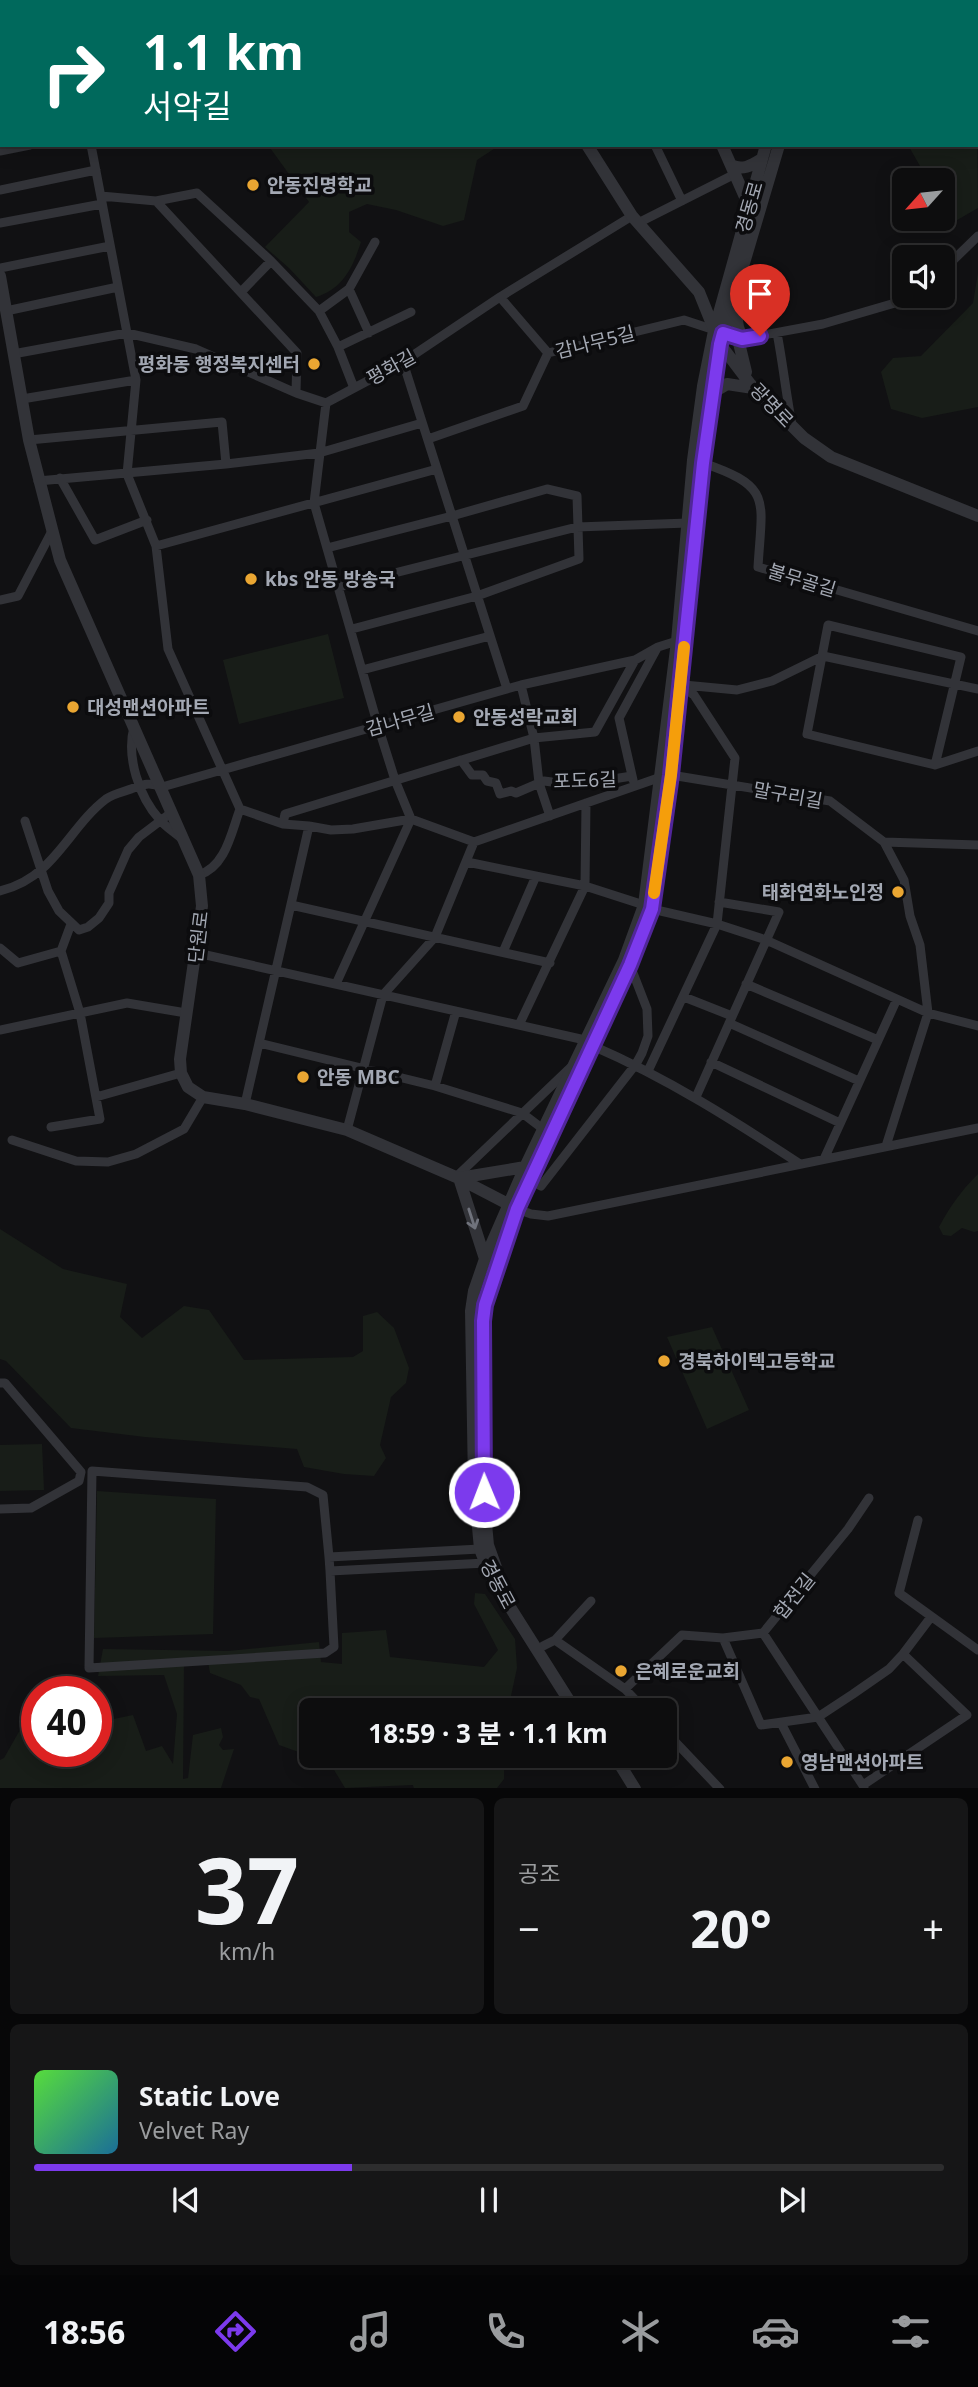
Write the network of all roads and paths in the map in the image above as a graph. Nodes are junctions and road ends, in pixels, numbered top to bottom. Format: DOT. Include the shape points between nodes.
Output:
graph roads {
  1 [pos="20,147"];
  2 [pos="91,147"];
  3 [pos="588,147"];
  4 [pos="656,147"];
  5 [pos="723,147"];
  6 [pos="765,147"];
  7 [pos="778,147"];
  8 [pos="0,151"];
  9 [pos="762,159"];
  10 [pos="96,170"];
  11 [pos="733,170"];
  12 [pos="0,190"];
  13 [pos="102,200"];
  14 [pos="156,201"];
  15 [pos="682,201"];
  16 [pos="749,206"];
  17 [pos="635,219"];
  18 [pos="0,223"];
  19 [pos="978,236"];
  20 [pos="374,242"];
  21 [pos="110,246"];
  22 [pos="955,259"];
  23 [pos="271,261"];
  24 [pos="0,268"];
  25 [pos="0,276"];
  26 [pos="118,287"];
  27 [pos="349,289"];
  28 [pos="242,291"];
  29 [pos="733,294"];
  30 [pos="500,297"];
  31 [pos="892,304"];
  32 [pos="6,311"];
  33 [pos="319,311"];
  34 [pos="411,312"];
  35 [pos="127,333"];
  36 [pos="369,333"];
  37 [pos="777,333"];
  38 [pos="719,336"];
  39 [pos="742,339"];
  40 [pos="338,347"];
  41 [pos="548,353"];
  42 [pos="13,354"];
  43 [pos="403,362"];
  44 [pos="136,380"];
  45 [pos="752,386"];
  46 [pos="354,388"];
  47 [pos="296,393"];
  48 [pos="712,393"];
  49 [pos="22,399"];
  50 [pos="326,403"];
  51 [pos="422,423"];
  52 [pos="793,427"];
  53 [pos="132,430"];
  54 [pos="428,439"];
  55 [pos="29,440"];
  56 [pos="319,453"];
  57 [pos="703,463"];
  58 [pos="226,464"];
  59 [pos="437,469"];
  60 [pos="127,474"];
  61 [pos="60,478"];
  62 [pos="38,481"];
  63 [pos="314,503"];
  64 [pos="452,516"];
  65 [pos="978,516"];
  66 [pos="147,520"];
  67 [pos="688,523"];
  68 [pos="578,527"];
  69 [pos="52,531"];
  70 [pos="156,546"];
  71 [pos="327,548"];
  72 [pos="465,556"];
  73 [pos="339,587"];
  74 [pos="477,596"];
  75 [pos="0,600"];
  76 [pos="352,629"];
  77 [pos="978,631"];
  78 [pos="490,636"];
  79 [pos="677,641"];
  80 [pos="658,647"];
  81 [pos="823,656"];
  82 [pos="635,660"];
  83 [pos="362,670"];
  84 [pos="676,684"];
  85 [pos="521,685"];
  86 [pos="955,685"];
  87 [pos="507,689"];
  88 [pos="978,689"];
  89 [pos="378,726"];
  90 [pos="134,727"];
  91 [pos="534,738"];
  92 [pos="978,751"];
  93 [pos="461,760"];
  94 [pos="935,765"];
  95 [pos="221,770"];
  96 [pos="666,776"];
  97 [pos="395,780"];
  98 [pos="634,781"];
  99 [pos="539,783"];
  100 [pos="140,785"];
  101 [pos="732,785"];
  102 [pos="162,787"];
  103 [pos="586,803"];
  104 [pos="240,809"];
  105 [pos="173,812"];
  106 [pos="550,816"];
  107 [pos="411,819"];
  108 [pos="160,820"];
  109 [pos="25,821"];
  110 [pos="282,824"];
  111 [pos="309,826"];
  112 [pos="186,841"];
  113 [pos="474,842"];
  114 [pos="884,842"];
  115 [pos="978,845"];
  116 [pos="467,862"];
  117 [pos="42,869"];
  118 [pos="200,875"];
  119 [pos="536,876"];
  120 [pos="585,886"];
  121 [pos="0,891"];
  122 [pos="719,902"];
  123 [pos="291,905"];
  124 [pos="648,907"];
  125 [pos="364,921"];
  126 [pos="71,924"];
  127 [pos="717,924"];
  128 [pos="435,937"];
  129 [pos="766,940"];
  130 [pos="0,948"];
  131 [pos="61,951"];
  132 [pos="503,952"];
  133 [pos="197,953"];
  134 [pos="550,963"];
  135 [pos="630,965"];
  136 [pos="276,971"];
  137 [pos="336,984"];
  138 [pos="746,984"];
  139 [pos="383,995"];
  140 [pos="684,997"];
  141 [pos="897,999"];
  142 [pos="456,1011"];
  143 [pos="80,1013"];
  144 [pos="186,1013"];
  145 [pos="928,1013"];
  146 [pos="730,1020"];
  147 [pos="519,1025"];
  148 [pos="978,1026"];
  149 [pos="0,1030"];
  150 [pos="878,1040"];
  151 [pos="259,1043"];
  152 [pos="589,1043"];
  153 [pos="711,1062"];
  154 [pos="574,1064"];
  155 [pos="636,1064"];
  156 [pos="364,1068"];
  157 [pos="648,1071"];
  158 [pos="181,1073"];
  159 [pos="859,1081"];
  160 [pos="435,1086"];
  161 [pos="96,1097"];
  162 [pos="203,1097"];
  163 [pos="696,1097"];
  164 [pos="245,1104"];
  165 [pos="522,1113"];
  166 [pos="840,1122"];
  167 [pos="51,1127"];
  168 [pos="978,1128"];
  169 [pos="543,1129"];
  170 [pos="347,1130"];
  171 [pos="12,1140"];
  172 [pos="886,1146"];
  173 [pos="824,1159"];
  174 [pos="800,1164"];
  175 [pos="525,1167"];
  176 [pos="457,1177"];
  177 [pos="530,1180"];
  178 [pos="513,1207"];
  179 [pos="485,1259"];
  180 [pos="0,1382"];
  181 [pos="92,1471"];
  182 [pos="81,1472"];
  183 [pos="869,1498"];
  184 [pos="0,1509"];
  185 [pos="918,1520"];
  186 [pos="480,1549"];
  187 [pos="329,1557"];
  188 [pos="486,1563"];
  189 [pos="330,1571"];
  190 [pos="591,1601"];
  191 [pos="931,1617"];
  192 [pos="763,1633"];
  193 [pos="723,1638"];
  194 [pos="555,1640"];
  195 [pos="543,1646"];
  196 [pos="978,1650"];
  197 [pos="903,1654"];
  198 [pos="625,1689"];
  199 [pos="567,1698"];
  200 [pos="576,1698"];
  201 [pos="634,1698"];
  202 [pos="818,1717"];
  203 [pos="781,1723"];
  204 [pos="677,1743"];
  205 [pos="613,1768"];
  206 [pos="622,1768"];
  207 [pos="864,1787"];
  208 [pos="626,1788"];
  209 [pos="635,1788"];
  210 [pos="720,1788"];
  211 [pos="815,1788"];
  1 -- 8 [label="street"];
  2 -- 10 [label="street"];
  3 -- 17 [label="street, 광명로"];
  4 -- 15 [label="street"];
  5 -- 11 [label="street"];
  6 -- 9 [label="street, 경동로"];
  7 -- 29 [label="street, 경동로"];
  9 -- 11 [label="street"];
  9 -- 16 [label="street, 경동로"];
  10 -- 12 [label="street"];
  10 -- 13 [label="street"];
  11 -- 15 [label="street, 평화길"];
  11 -- 16 [label="street"];
  13 -- 14 [label="street"];
  13 -- 18 [label="street"];
  13 -- 21 [label="street"];
  14 -- 23 [label="street" via="197,192"];
  14 -- 28 [label="street"];
  15 -- 17 [label="street, 평화길"];
  16 -- 38 [label="street, 경동로"];
  17 -- 30 [label="street, 평화길"];
  17 -- 38 [label="street, 광명로" via="699,292"];
  19 -- 22 [label="street"];
  20 -- 27 [label="street"];
  21 -- 24 [label="street"];
  21 -- 26 [label="street"];
  23 -- 28 [label="street"];
  23 -- 33 [label="street"];
  25 -- 32 [label="street, 단원로"];
  26 -- 32 [label="street"];
  26 -- 35 [label="street"];
  27 -- 33 [label="street"];
  27 -- 36 [label="street"];
  28 -- 47 [label="street" via="297,353"];
  29 -- 38 [label="street, 경동로"];
  29 -- 39 [label="street"];
  30 -- 41 [label="street"];
  30 -- 43 [label="street, 평화길"];
  31 -- 37 [label="street"];
  32 -- 42 [label="street, 단원로"];
  33 -- 40 [label="street"];
  34 -- 36 [label="street"];
  35 -- 42 [label="street"];
  35 -- 44 [label="street"];
  35 -- 47 [label="street" via="196,349"];
  36 -- 40 [label="street"];
  37 -- 39 [label="street"];
  37 -- 52 [label="street"];
  38 -- 39 [label="street, 감나무5길"];
  38 -- 41 [label="street, 감나무5길" via="684,320"];
  38 -- 45 [label="street, 광명로"];
  38 -- 48 [label="street, 경동로"];
  38 -- 67 [label="street, 경동로" via="693,460"];
  39 -- 45 [label="street" via="741,356"];
  40 -- 46 [label="street"];
  41 -- 54 [label="street, 감나무5길" via="523,406"];
  42 -- 49 [label="street, 단원로"];
  43 -- 46 [label="street, 평화길"];
  43 -- 51 [label="street"];
  44 -- 49 [label="street"];
  44 -- 53 [label="street"];
  45 -- 48 [label="street" via="727,384"];
  45 -- 52 [label="street, 광명로"];
  46 -- 50 [label="street, 평화길"];
  47 -- 50 [label="street"];
  48 -- 57 [label="street, 경동로"];
  49 -- 55 [label="street, 단원로"];
  50 -- 56 [label="street"];
  51 -- 54 [label="street"];
  51 -- 56 [label="street"];
  52 -- 65 [label="street, 광명로" via="831,457"];
  53 -- 55 [label="street"];
  53 -- 58 [label="street" via="222,422"];
  53 -- 60 [label="street"];
  54 -- 59 [label="street"];
  55 -- 62 [label="street, 단원로"];
  56 -- 58 [label="street"];
  56 -- 63 [label="street"];
  57 -- 77 [label="street, 불무골길" via="743,479 760,499 758,566"];
  57 -- 84 [label="street, 경동로"];
  58 -- 60 [label="street"];
  59 -- 63 [label="street"];
  59 -- 64 [label="street"];
  60 -- 61 [label="street"];
  60 -- 66 [label="street"];
  61 -- 62 [label="street"];
  61 -- 66 [label="street" via="95,540"];
  62 -- 69 [label="street, 단원로"];
  63 -- 70 [label="street"];
  63 -- 71 [label="street"];
  64 -- 68 [label="street" via="547,489 577,496"];
  64 -- 71 [label="street"];
  64 -- 72 [label="street"];
  66 -- 70 [label="street"];
  67 -- 68 [label="street"];
  67 -- 79 [label="street, 경동로"];
  68 -- 72 [label="street"];
  68 -- 74 [label="street" via="579,559"];
  69 -- 75 [label="street" via="18,596"];
  69 -- 90 [label="street, 단원로" via="65,573"];
  70 -- 95 [label="street" via="168,649"];
  71 -- 73 [label="street"];
  72 -- 73 [label="street"];
  72 -- 74 [label="street"];
  73 -- 76 [label="street"];
  74 -- 76 [label="street"];
  74 -- 78 [label="street"];
  76 -- 83 [label="street"];
  78 -- 83 [label="street"];
  78 -- 87 [label="street"];
  79 -- 80 [label="street, 감나무길"];
  79 -- 84 [label="street, 경동로"];
  80 -- 82 [label="street, 감나무길"];
  80 -- 98 [label="street, 포도6길" via="619,719"];
  81 -- 84 [label="street" via="772,681 737,690"];
  81 -- 86 [label="street"];
  81 -- 86 [label="street" via="828,625 961,657"];
  81 -- 94 [label="street" via="807,734"];
  82 -- 85 [label="street, 감나무길"];
  82 -- 91 [label="street" via="595,732"];
  83 -- 89 [label="street"];
  84 -- 96 [label="street, 경동로"];
  84 -- 101 [label="street" via="694,695 735,758"];
  85 -- 87 [label="street, 감나무길"];
  85 -- 91 [label="street"];
  86 -- 88 [label="street"];
  86 -- 94 [label="street"];
  87 -- 89 [label="street, 감나무길"];
  89 -- 95 [label="street, 감나무길"];
  89 -- 97 [label="street"];
  90 -- 100 [label="street" via="131,750"];
  90 -- 102 [label="street, 단원로"];
  91 -- 93 [label="street"];
  91 -- 99 [label="street"];
  92 -- 94 [label="street"];
  93 -- 97 [label="street"];
  93 -- 99 [label="street, 포도6길" via="472,775 496,783 500,794"];
  95 -- 102 [label="street, 감나무길"];
  95 -- 104 [label="street"];
  96 -- 98 [label="street"];
  96 -- 101 [label="street, 말구리길"];
  96 -- 124 [label="street, 경동로"];
  97 -- 107 [label="street"];
  97 -- 110 [label="street" via="285,814"];
  98 -- 99 [label="street, 포도6길" via="601,775 567,784"];
  98 -- 103 [label="street"];
  99 -- 106 [label="street"];
  100 -- 102 [label="street" via="149,782"];
  100 -- 108 [label="street"];
  100 -- 117 [label="street" via="107,798"];
  101 -- 114 [label="street, 말구리길" via="830,801"];
  101 -- 122 [label="street"];
  102 -- 105 [label="street, 단원로"];
  103 -- 106 [label="street"];
  103 -- 120 [label="street"];
  104 -- 110 [label="street"];
  104 -- 118 [label="street" via="216,866"];
  105 -- 108 [label="street"];
  105 -- 112 [label="street, 단원로"];
  106 -- 113 [label="street"];
  107 -- 111 [label="street" via="353,829"];
  107 -- 113 [label="street"];
  107 -- 125 [label="street"];
  108 -- 112 [label="street"];
  108 -- 126 [label="street" via="128,850 99,918 79,930"];
  109 -- 117 [label="street"];
  110 -- 111 [label="street"];
  111 -- 123 [label="street"];
  112 -- 118 [label="street, 단원로"];
  113 -- 116 [label="street"];
  114 -- 115 [label="street"];
  114 -- 145 [label="street" via="904,880 920,945"];
  116 -- 119 [label="street"];
  116 -- 128 [label="street"];
  117 -- 121 [label="street"];
  117 -- 126 [label="street" via="59,912"];
  118 -- 133 [label="street, 단원로"];
  119 -- 120 [label="street"];
  119 -- 132 [label="street"];
  120 -- 124 [label="street"];
  120 -- 134 [label="street"];
  122 -- 127 [label="street"];
  122 -- 129 [label="street" via="779,912"];
  123 -- 125 [label="street"];
  123 -- 136 [label="street"];
  124 -- 127 [label="street"];
  124 -- 135 [label="street, 경동로"];
  124 -- 152 [label="street, 경동로"];
  125 -- 128 [label="street"];
  125 -- 137 [label="street"];
  126 -- 131 [label="street"];
  127 -- 129 [label="street"];
  127 -- 140 [label="street"];
  128 -- 132 [label="street"];
  128 -- 139 [label="street"];
  129 -- 138 [label="street"];
  129 -- 141 [label="street"];
  130 -- 131 [label="street" via="18,963"];
  131 -- 143 [label="street"];
  132 -- 134 [label="street"];
  133 -- 136 [label="street"];
  133 -- 144 [label="street, 단원로"];
  134 -- 147 [label="street"];
  135 -- 152 [label="street, 경동로"];
  135 -- 155 [label="street" via="647,1009 648,1036"];
  136 -- 137 [label="street"];
  136 -- 151 [label="street"];
  137 -- 139 [label="street"];
  138 -- 146 [label="street"];
  138 -- 150 [label="street"];
  139 -- 142 [label="street"];
  139 -- 156 [label="street"];
  140 -- 146 [label="street"];
  140 -- 157 [label="street"];
  141 -- 145 [label="street"];
  141 -- 150 [label="street"];
  142 -- 147 [label="street"];
  142 -- 160 [label="street"];
  143 -- 144 [label="street" via="127,1003"];
  143 -- 149 [label="street"];
  143 -- 161 [label="street"];
  144 -- 158 [label="street, 단원로"];
  145 -- 148 [label="street"];
  145 -- 172 [label="street"];
  146 -- 153 [label="street"];
  146 -- 159 [label="street"];
  147 -- 152 [label="street"];
  150 -- 159 [label="street"];
  151 -- 156 [label="street"];
  151 -- 164 [label="street"];
  152 -- 154 [label="street, 경동로"];
  152 -- 155 [label="street"];
  152 -- 177 [label="street, 경동로"];
  153 -- 163 [label="street"];
  153 -- 166 [label="street"];
  154 -- 165 [label="street"];
  154 -- 169 [label="street, 경동로"];
  155 -- 157 [label="street"];
  155 -- 177 [label="street" via="541,1186"];
  156 -- 160 [label="street"];
  156 -- 170 [label="street"];
  157 -- 163 [label="street"];
  158 -- 161 [label="street"];
  158 -- 162 [label="street" via="188,1087"];
  159 -- 166 [label="street"];
  160 -- 165 [label="street"];
  161 -- 167 [label="street" via="100,1118"];
  162 -- 164 [label="street"];
  162 -- 171 [label="street" via="184,1129 136,1154 108,1162 76,1161"];
  163 -- 174 [label="street"];
  164 -- 170 [label="street"];
  165 -- 169 [label="street"];
  165 -- 176 [label="street"];
  166 -- 173 [label="street"];
  168 -- 172 [label="street"];
  169 -- 175 [label="street, 경동로"];
  170 -- 176 [label="street"];
  172 -- 173 [label="street"];
  173 -- 174 [label="street"];
  174 -- 178 [label="street" via="548,1216"];
  175 -- 176 [label="street"];
  175 -- 178 [label="street, 경동로"];
  176 -- 178 [label="street"];
  176 -- 179 [label="street, one-way"];
  177 -- 178 [label="street, 경동로"];
  178 -- 179 [label="street, 경동로"];
  178 -- 195 [label="street, 경동로" via="483,1312 485,1513 488,1545 499,1575"];
  179 -- 186 [label="street, 경동로" via="474,1292 471,1324"];
  180 -- 182 [label="street" via="5,1382"];
  181 -- 182 [label="street"];
  181 -- 187 [label="street" via="307,1487 323,1496"];
  181 -- 189 [label="street" via="89,1668 325,1654 334,1647"];
  182 -- 184 [label="street" via="79,1481 31,1508"];
  183 -- 192 [label="street, 합전길"];
  185 -- 191 [label="street" via="899,1593"];
  186 -- 187 [label="street"];
  186 -- 188 [label="street, 경동로"];
  187 -- 189 [label="street"];
  188 -- 189 [label="street"];
  188 -- 199 [label="street, 경동로"];
  190 -- 194 [label="street"];
  191 -- 196 [label="street"];
  191 -- 197 [label="street"];
  192 -- 193 [label="street, 합전길"];
  192 -- 202 [label="street"];
  193 -- 198 [label="street, 합전길" via="682,1635"];
  193 -- 203 [label="street" via="761,1725"];
  194 -- 195 [label="street"];
  194 -- 198 [label="street"];
  195 -- 200 [label="street, 경동로"];
  197 -- 202 [label="street" via="889,1669"];
  197 -- 207 [label="street" via="967,1715"];
  198 -- 201 [label="street"];
  202 -- 203 [label="street"];
  202 -- 207 [label="street"];
  203 -- 211 [label="street"];
  204 -- 210 [label="street"];
  205 -- 208 [label="street"];
  206 -- 209 [label="street"];
}
